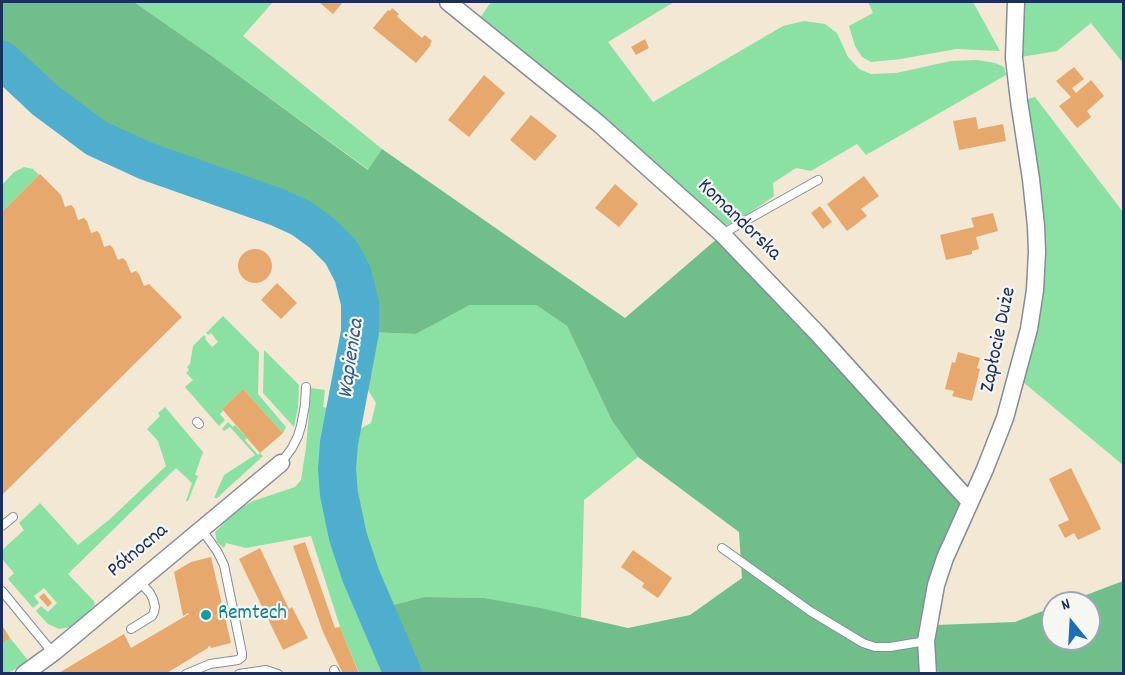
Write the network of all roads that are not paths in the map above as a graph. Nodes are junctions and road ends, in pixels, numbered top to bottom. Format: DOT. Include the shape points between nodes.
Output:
graph roads {
  1 [pos="448,2"];
  2 [pos="1016,2"];
  3 [pos="818,180"];
  4 [pos="722,234"];
  5 [pos="306,387"];
  6 [pos="281,463"];
  7 [pos="970,502"];
  8 [pos="13,517"];
  9 [pos="2,526"];
  10 [pos="202,530"];
  11 [pos="722,548"];
  12 [pos="140,581"];
  13 [pos="2,591"];
  14 [pos="131,629"];
  15 [pos="926,641"];
  16 [pos="52,653"];
  17 [pos="24,674"];
  18 [pos="186,674"];
  19 [pos="239,674"];
  20 [pos="278,674"];
  21 [pos="928,674"];
  1 -- 4 [label="street, Komandorska" via="598,123"];
  2 -- 7 [label="street, Zapłocie Duże" via="1014,58 1036,226 1035,290 1017,379 986,469"];
  3 -- 4 [label="lane"];
  4 -- 7 [label="street, Komandorska"];
  5 -- 6 [label="lane" via="302,426"];
  6 -- 10 [label="street, Północna"];
  7 -- 15 [label="street, Zapłocie Duże" via="936,585"];
  8 -- 9 [label="lane"];
  10 -- 12 [label="street, Północna"];
  10 -- 18 [label="lane" via="224,565 243,653 238,660 210,664"];
  11 -- 15 [label="lane" via="862,643 890,647"];
  12 -- 14 [label="lane" via="155,607 152,616"];
  12 -- 16 [label="street, Północna"];
  13 -- 16 [label="lane"];
  15 -- 21 [label="street, Zapłocie Duże"];
  16 -- 17 [label="street, Północna"];
  19 -- 20 [label="lane" via="266,670"];
}
